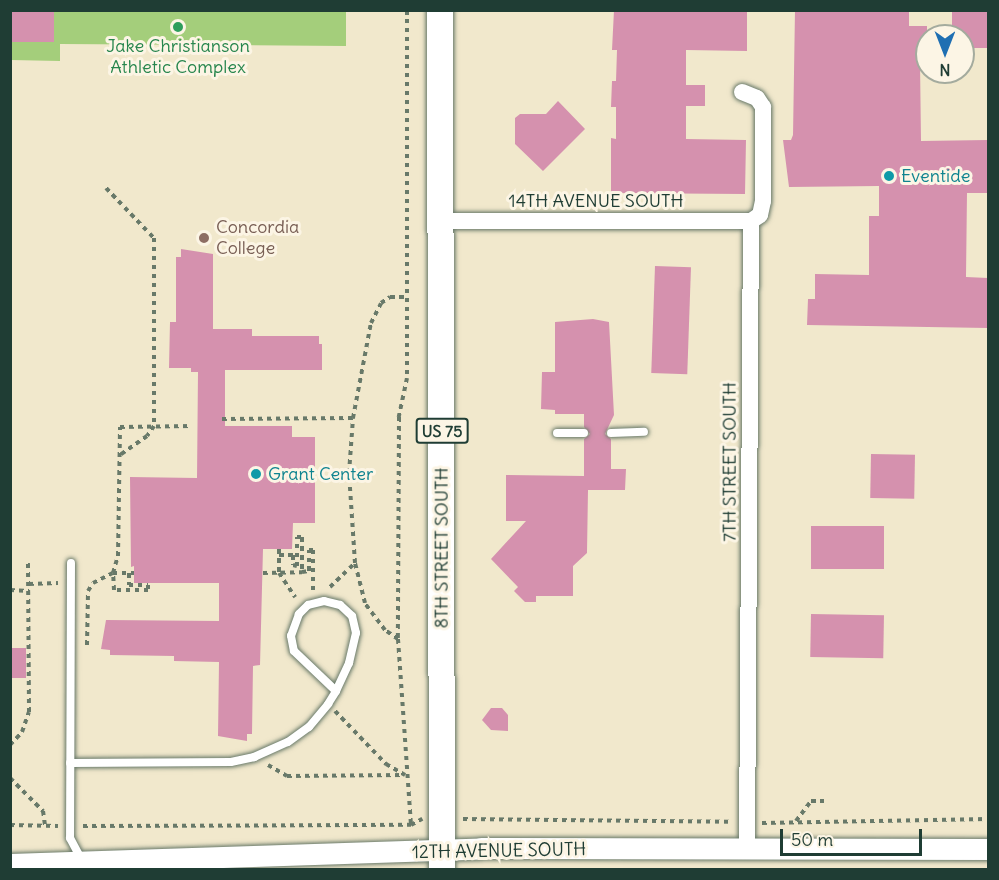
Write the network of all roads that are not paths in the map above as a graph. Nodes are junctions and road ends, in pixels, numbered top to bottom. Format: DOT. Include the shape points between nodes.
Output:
graph roads {
  1 [pos="440,10"];
  2 [pos="742,92"];
  3 [pos="441,221"];
  4 [pos="751,221"];
  5 [pos="644,432"];
  6 [pos="557,433"];
  7 [pos="584,433"];
  8 [pos="611,433"];
  9 [pos="71,563"];
  10 [pos="336,691"];
  11 [pos="70,763"];
  12 [pos="747,849"];
  13 [pos="988,849"];
  14 [pos="442,860"];
  15 [pos="10,864"];
  16 [pos="84,867"];
  1 -- 3 [label="main road, 8TH STREET SOUTH / US 75"];
  2 -- 4 [label="street, 7TH STREET SOUTH" via="757,98 763,107 763,201 760,215"];
  3 -- 4 [label="street, 14TH AVENUE SOUTH"];
  3 -- 14 [label="main road, 8TH STREET SOUTH / US 75"];
  4 -- 12 [label="street, 7TH STREET SOUTH"];
  5 -- 8 [label="lane"];
  6 -- 7 [label="lane"];
  9 -- 11 [label="lane"];
  10 -- 10 [label="lane" via="350,663 356,633 352,616 340,605 324,601 308,605 299,614 291,636 294,651"];
  10 -- 11 [label="lane" via="309,727 288,742 254,757 231,762"];
  11 -- 16 [label="lane" via="70,838"];
  12 -- 13 [label="street, 12TH AVENUE SOUTH"];
  12 -- 14 [label="street, 12TH AVENUE SOUTH"];
  14 -- 16 [label="street, 12TH AVENUE SOUTH"];
  15 -- 16 [label="street, 12TH AVENUE SOUTH"];
}
